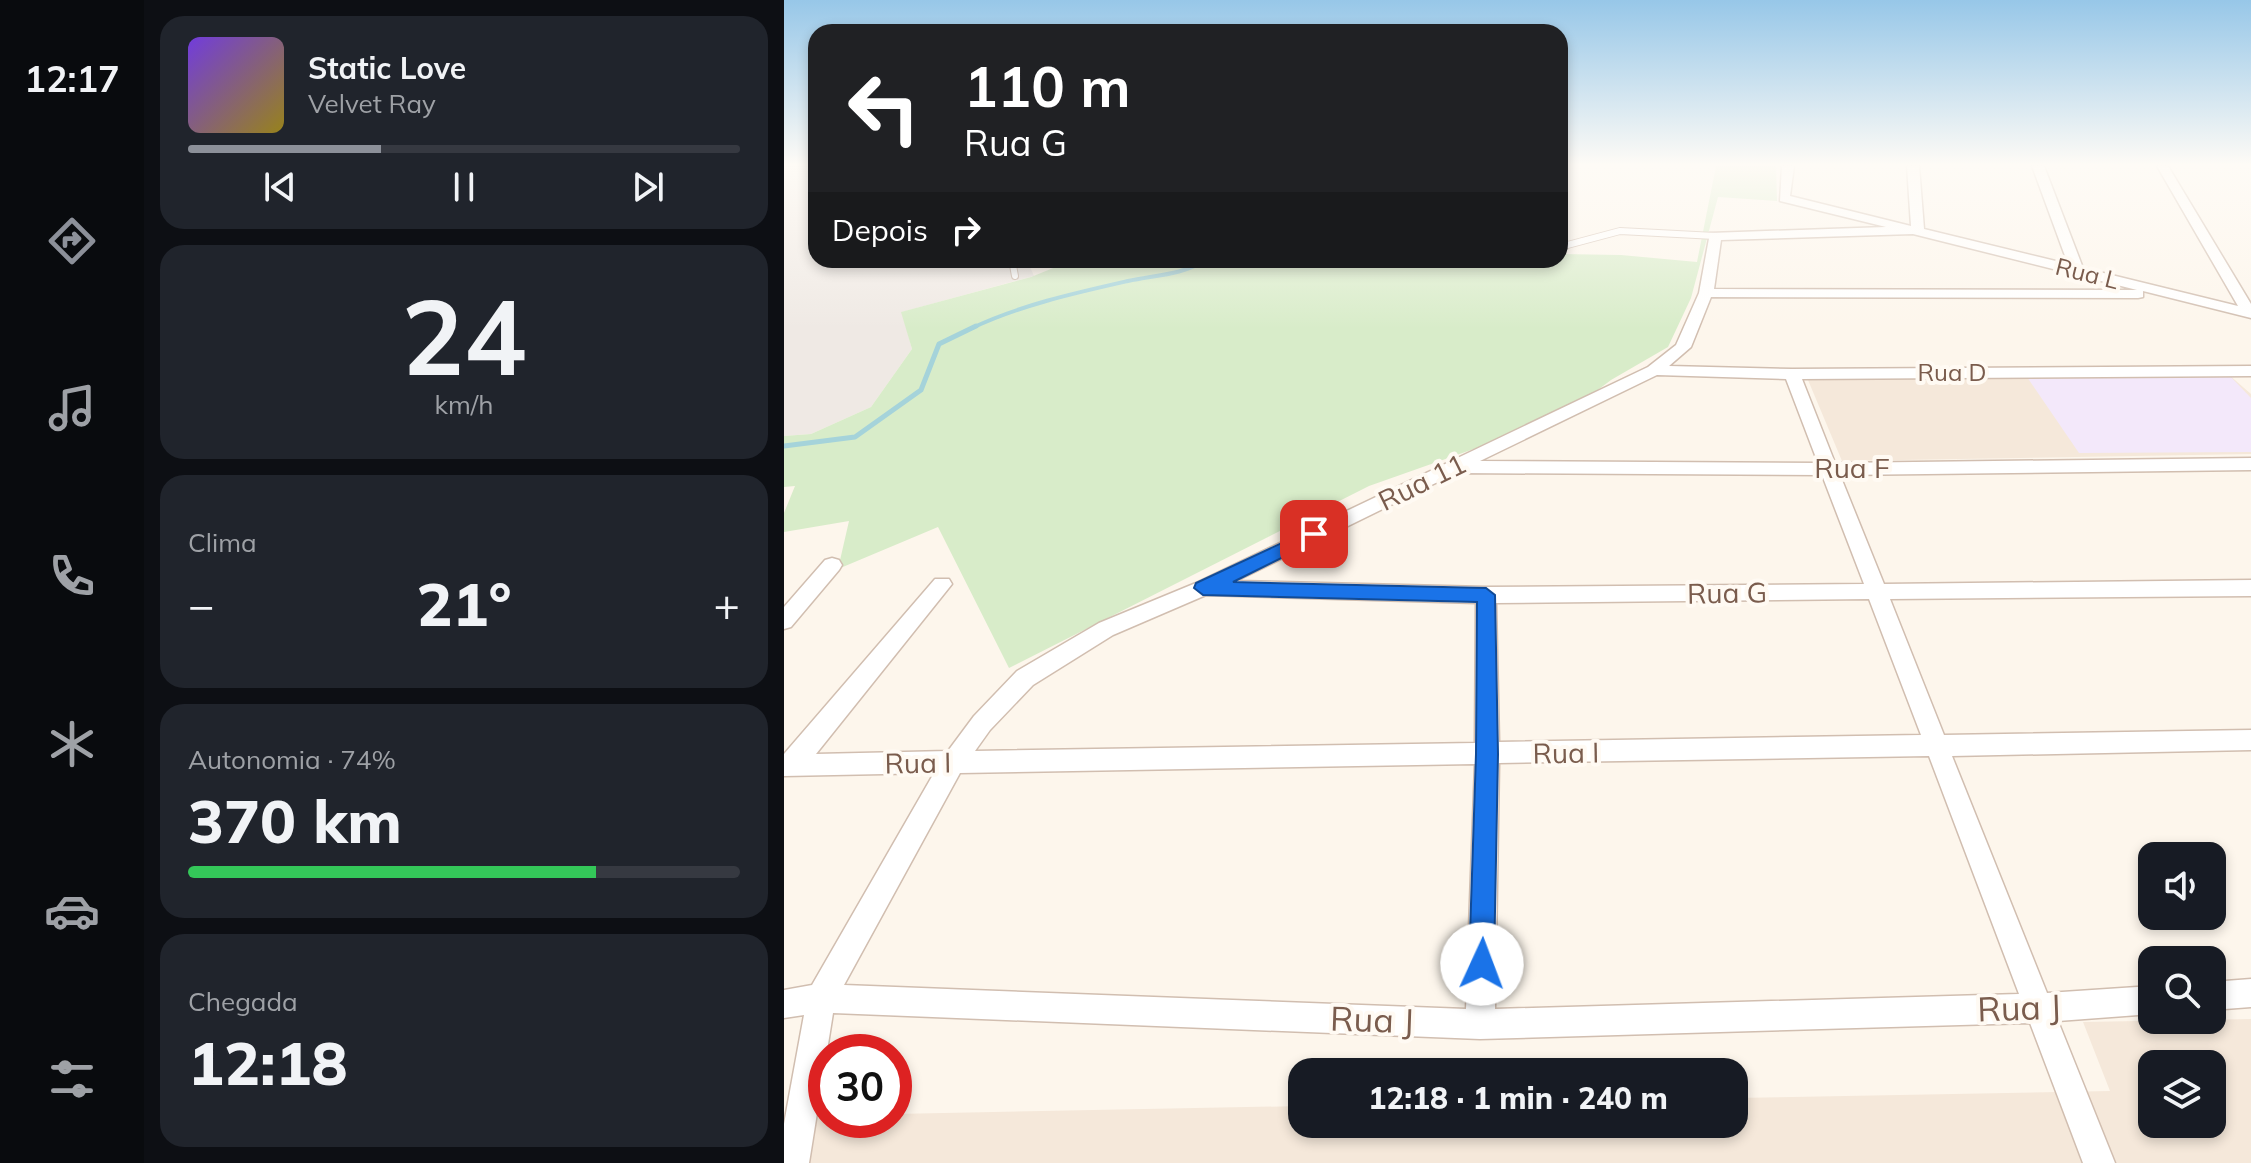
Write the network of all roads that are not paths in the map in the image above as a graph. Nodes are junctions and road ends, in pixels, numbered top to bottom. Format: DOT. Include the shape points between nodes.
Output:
graph roads {
  1 [pos="1877,220"];
  2 [pos="1917,220"];
  3 [pos="2058,220"];
  4 [pos="2194,220"];
  5 [pos="1918,230"];
  6 [pos="1715,236"];
  7 [pos="1568,245"];
  8 [pos="1014,268"];
  9 [pos="2077,271"];
  10 [pos="1015,276"];
  11 [pos="1706,293"];
  12 [pos="2172,294"];
  13 [pos="2250,313"];
  14 [pos="1654,370"];
  15 [pos="2244,371"];
  16 [pos="1792,374"];
  17 [pos="2251,385"];
  18 [pos="2251,464"];
  19 [pos="1453,467"];
  20 [pos="1829,469"];
  21 [pos="832,565"];
  22 [pos="942,584"];
  23 [pos="1203,588"];
  24 [pos="2251,588"];
  25 [pos="1877,591"];
  26 [pos="1486,595"];
  27 [pos="784,621"];
  28 [pos="2251,740"];
  29 [pos="1940,747"];
  30 [pos="1487,754"];
  31 [pos="953,763"];
  32 [pos="788,765"];
  33 [pos="2251,993"];
  34 [pos="2226,995"];
  35 [pos="821,998"];
  36 [pos="2138,1001"];
  37 [pos="784,1004"];
  38 [pos="2039,1008"];
  39 [pos="1480,1024"];
  40 [pos="793,1163"];
  41 [pos="2099,1163"];
  1 -- 5 [label="street, Rua L"];
  2 -- 5 [label="street"];
  3 -- 9 [label="street"];
  4 -- 13 [label="street"];
  5 -- 6 [label="street"];
  5 -- 9 [label="street, Rua L"];
  6 -- 7 [label="lane" via="1620,231"];
  6 -- 11 [label="street, Rua 11"];
  8 -- 10 [label="lane"];
  9 -- 12 [label="street, Rua L"];
  11 -- 12 [label="street"];
  11 -- 14 [label="street, Rua 11" via="1683,347"];
  12 -- 13 [label="street, Rua L"];
  14 -- 16 [label="street, Rua D"];
  14 -- 19 [label="street, Rua 11"];
  15 -- 16 [label="street, Rua D"];
  15 -- 17 [label="street"];
  16 -- 20 [label="street"];
  18 -- 20 [label="street, Rua F"];
  19 -- 20 [label="street, Rua F"];
  19 -- 23 [label="street, Rua 11"];
  20 -- 25 [label="street"];
  21 -- 27 [label="street"];
  22 -- 32 [label="street"];
  23 -- 26 [label="street, Rua G"];
  23 -- 31 [label="street, Rua 11" via="1106,629 1025,678"];
  24 -- 25 [label="street, Rua G"];
  25 -- 26 [label="street, Rua G"];
  25 -- 29 [label="street"];
  26 -- 30 [label="street"];
  28 -- 29 [label="street, Rua I"];
  29 -- 30 [label="street, Rua I"];
  29 -- 38 [label="street"];
  30 -- 31 [label="street, Rua I"];
  30 -- 39 [label="street"];
  31 -- 32 [label="street, Rua I"];
  31 -- 35 [label="street, Rua 11"];
  33 -- 34 [label="street"];
  35 -- 37 [label="street, Rua J"];
  35 -- 39 [label="street, Rua J"];
  35 -- 40 [label="street, Rua 11"];
  36 -- 38 [label="street, Rua J"];
  38 -- 39 [label="street, Rua J"];
  38 -- 41 [label="street"];
}
